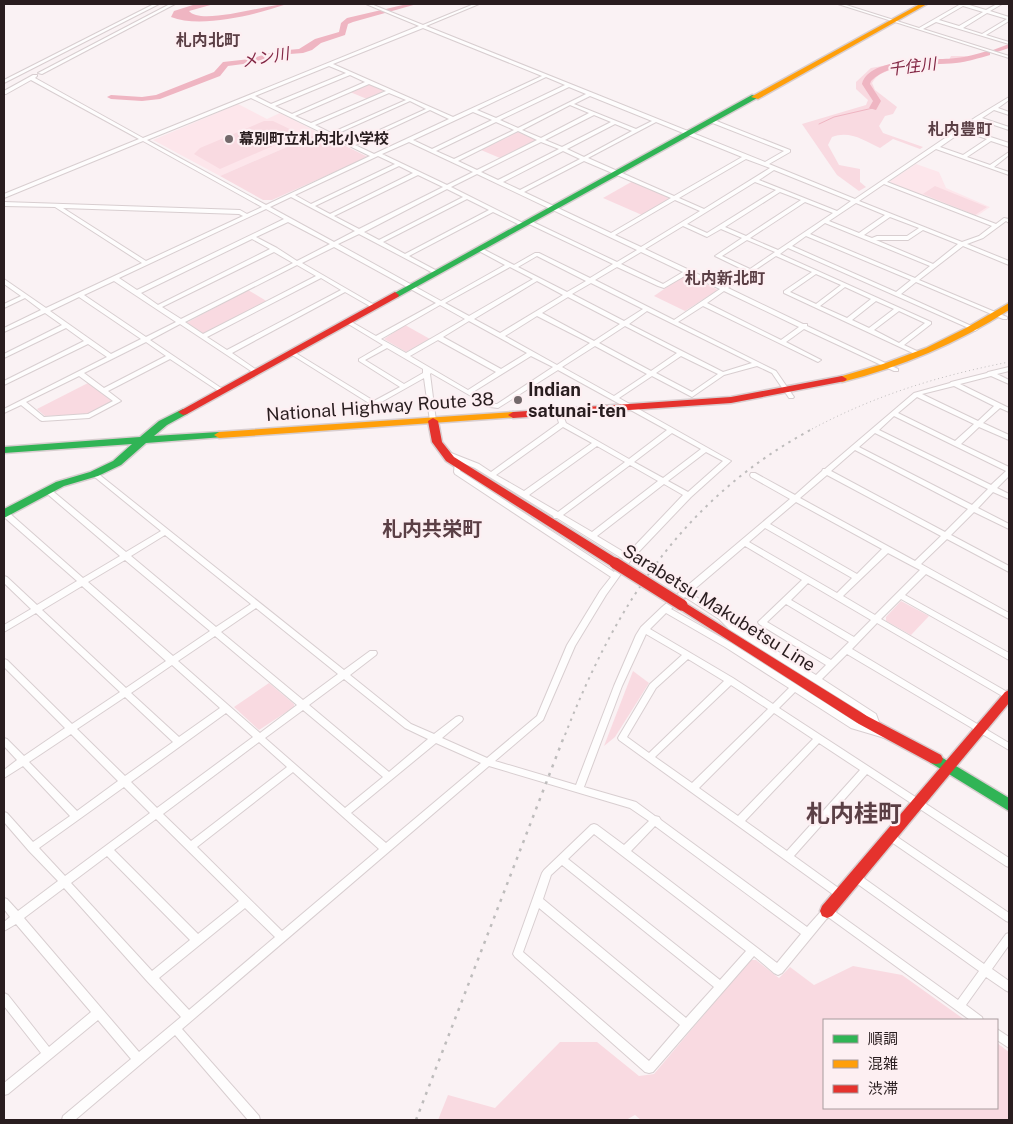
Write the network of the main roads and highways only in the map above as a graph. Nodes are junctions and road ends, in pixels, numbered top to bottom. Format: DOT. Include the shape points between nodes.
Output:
graph roads {
  1 [pos="924,4"];
  2 [pos="1009,306"];
  3 [pos="1004,319"];
  4 [pos="893,368"];
  5 [pos="433,424"];
  6 [pos="136,446"];
  7 [pos="4,450"];
  8 [pos="4,457"];
  9 [pos="4,514"];
  10 [pos="1009,696"];
  11 [pos="948,767"];
  12 [pos="1009,805"];
  13 [pos="827,911"];
  1 -- 6 [label="main road" via="163,424"];
  2 -- 3 [label="main road, National Highway Route 38"];
  3 -- 4 [label="main road, National Highway Route 38" via="975,329"];
  3 -- 4 [label="main road, National Highway Route 38" via="963,343"];
  4 -- 5 [label="main road, National Highway Route 38" via="789,394 561,419"];
  5 -- 6 [label="main road, National Highway Route 38"];
  5 -- 11 [label="main road, Sarabetsu Makubetsu Line, bridge" via="436,441 444,454 457,463 615,563 683,599 877,728"];
  6 -- 7 [label="main road, National Highway Route 38"];
  6 -- 8 [label="main road, National Highway Route 38"];
  6 -- 9 [label="main road" via="117,462 94,474 47,490"];
  10 -- 11 [label="main road"];
  11 -- 12 [label="main road, Sarabetsu Makubetsu Line"];
  11 -- 13 [label="main road"];
}
